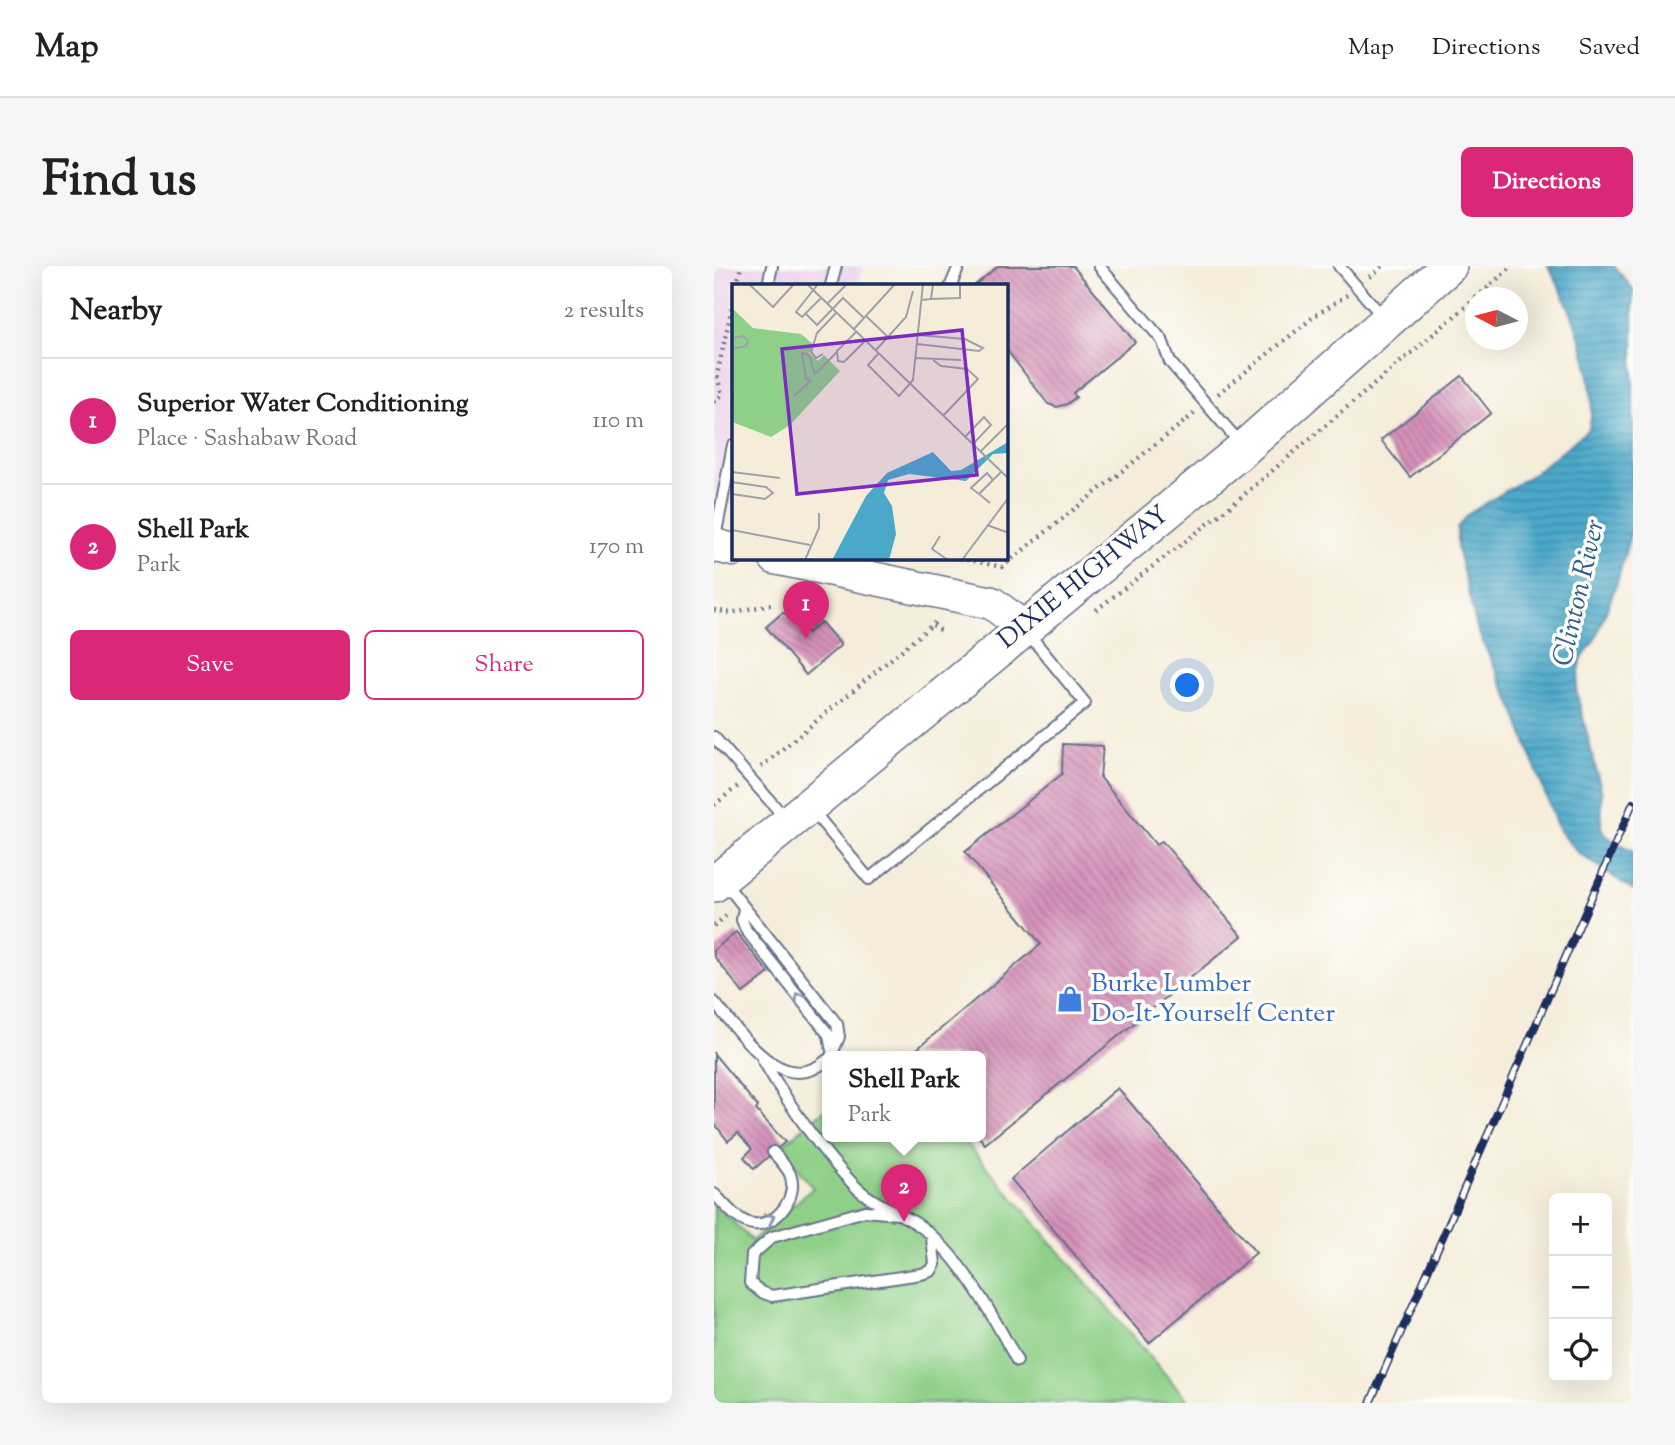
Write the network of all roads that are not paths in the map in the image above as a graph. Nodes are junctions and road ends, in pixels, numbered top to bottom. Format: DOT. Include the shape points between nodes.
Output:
graph roads {
  1 [pos="772,266"];
  2 [pos="836,266"];
  3 [pos="959,266"];
  4 [pos="1099,266"];
  5 [pos="1339,266"];
  6 [pos="1440,269"];
  7 [pos="768,284"];
  8 [pos="831,284"];
  9 [pos="951,284"];
  10 [pos="1387,320"];
  11 [pos="1244,448"];
  12 [pos="732,450"];
  13 [pos="714,544"];
  14 [pos="732,550"];
  15 [pos="788,560"];
  16 [pos="1024,627"];
  17 [pos="714,737"];
  18 [pos="798,814"];
  19 [pos="717,881"];
  20 [pos="714,1002"];
  21 [pos="832,1051"];
  22 [pos="763,1060"];
  23 [pos="822,1062"];
  24 [pos="773,1152"];
  25 [pos="714,1194"];
  26 [pos="897,1214"];
  27 [pos="932,1238"];
  28 [pos="1017,1361"];
  1 -- 7 [label="lane"];
  2 -- 8 [label="lane"];
  3 -- 9 [label="lane"];
  4 -- 11 [label="lane" via="1162,340 1170,362"];
  5 -- 10 [label="lane"];
  6 -- 10 [label="main road, DIXIE HIGHWAY"];
  10 -- 11 [label="main road, DIXIE HIGHWAY"];
  11 -- 16 [label="main road, DIXIE HIGHWAY"];
  12 -- 13 [label="lane"];
  13 -- 14 [label="street"];
  15 -- 16 [label="street" via="859,571 992,603"];
  16 -- 18 [label="main road, DIXIE HIGHWAY"];
  16 -- 18 [label="lane" via="1085,703 869,879"];
  17 -- 18 [label="lane" via="749,776"];
  18 -- 19 [label="main road, DIXIE HIGHWAY"];
  19 -- 21 [label="lane" via="837,1024 839,1037"];
  20 -- 22 [label="lane"];
  22 -- 23 [label="lane" via="797,1071 812,1070"];
  22 -- 26 [label="lane" via="856,1187"];
  25 -- 24 [label="lane, one-way" via="751,1224 781,1212 791,1195 790,1175"];
  26 -- 27 [label="lane"];
  26 -- 27 [label="lane" via="865,1211 772,1237 752,1255 750,1283 772,1296 920,1274 935,1265"];
  27 -- 28 [label="lane" via="976,1289"];
}
